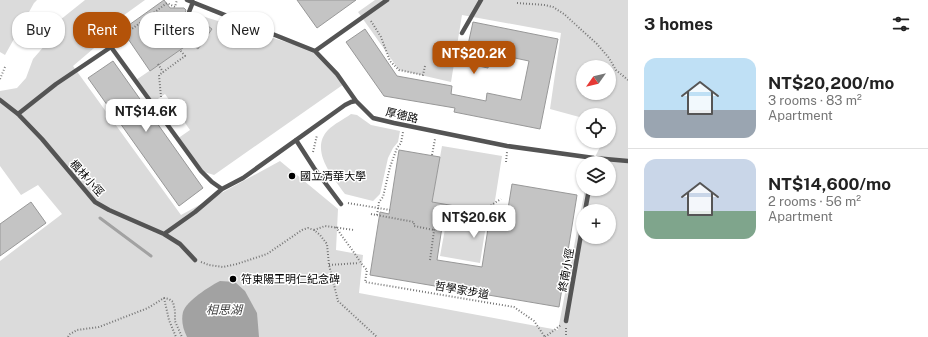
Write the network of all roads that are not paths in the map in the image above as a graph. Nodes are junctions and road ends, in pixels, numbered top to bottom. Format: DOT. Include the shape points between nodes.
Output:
graph roads {
  1 [pos="187,0"];
  2 [pos="387,0"];
  3 [pos="481,0"];
  4 [pos="193,2"];
  5 [pos="189,12"];
  6 [pos="462,32"];
  7 [pos="315,51"];
  8 [pos="0,100"];
  9 [pos="356,101"];
  10 [pos="18,114"];
  11 [pos="296,140"];
  12 [pos="628,161"];
  13 [pos="222,189"];
  14 [pos="341,204"];
  15 [pos="164,234"];
  16 [pos="579,244"];
  17 [pos="195,260"];
  18 [pos="566,321"];
  1 -- 4 [label="lane, 厚德路"];
  2 -- 7 [label="lane"];
  3 -- 6 [label="lane"];
  4 -- 5 [label="lane"];
  4 -- 7 [label="lane, 厚德路"];
  7 -- 9 [label="lane, 厚德路" via="337,74"];
  8 -- 10 [label="lane, 楓林小徑"];
  9 -- 11 [label="lane" via="345,105"];
  9 -- 12 [label="lane, 厚德路" via="373,118 394,123 507,146"];
  10 -- 13 [label="lane" via="56,84 111,47 201,171"];
  10 -- 15 [label="lane, 楓林小徑" via="42,138 95,202"];
  11 -- 13 [label="lane" via="243,178"];
  11 -- 14 [label="lane"];
  13 -- 15 [label="lane"];
  15 -- 17 [label="lane, 楓林小徑" via="180,244"];
  16 -- 18 [label="lane, 終南小徑"];
}
